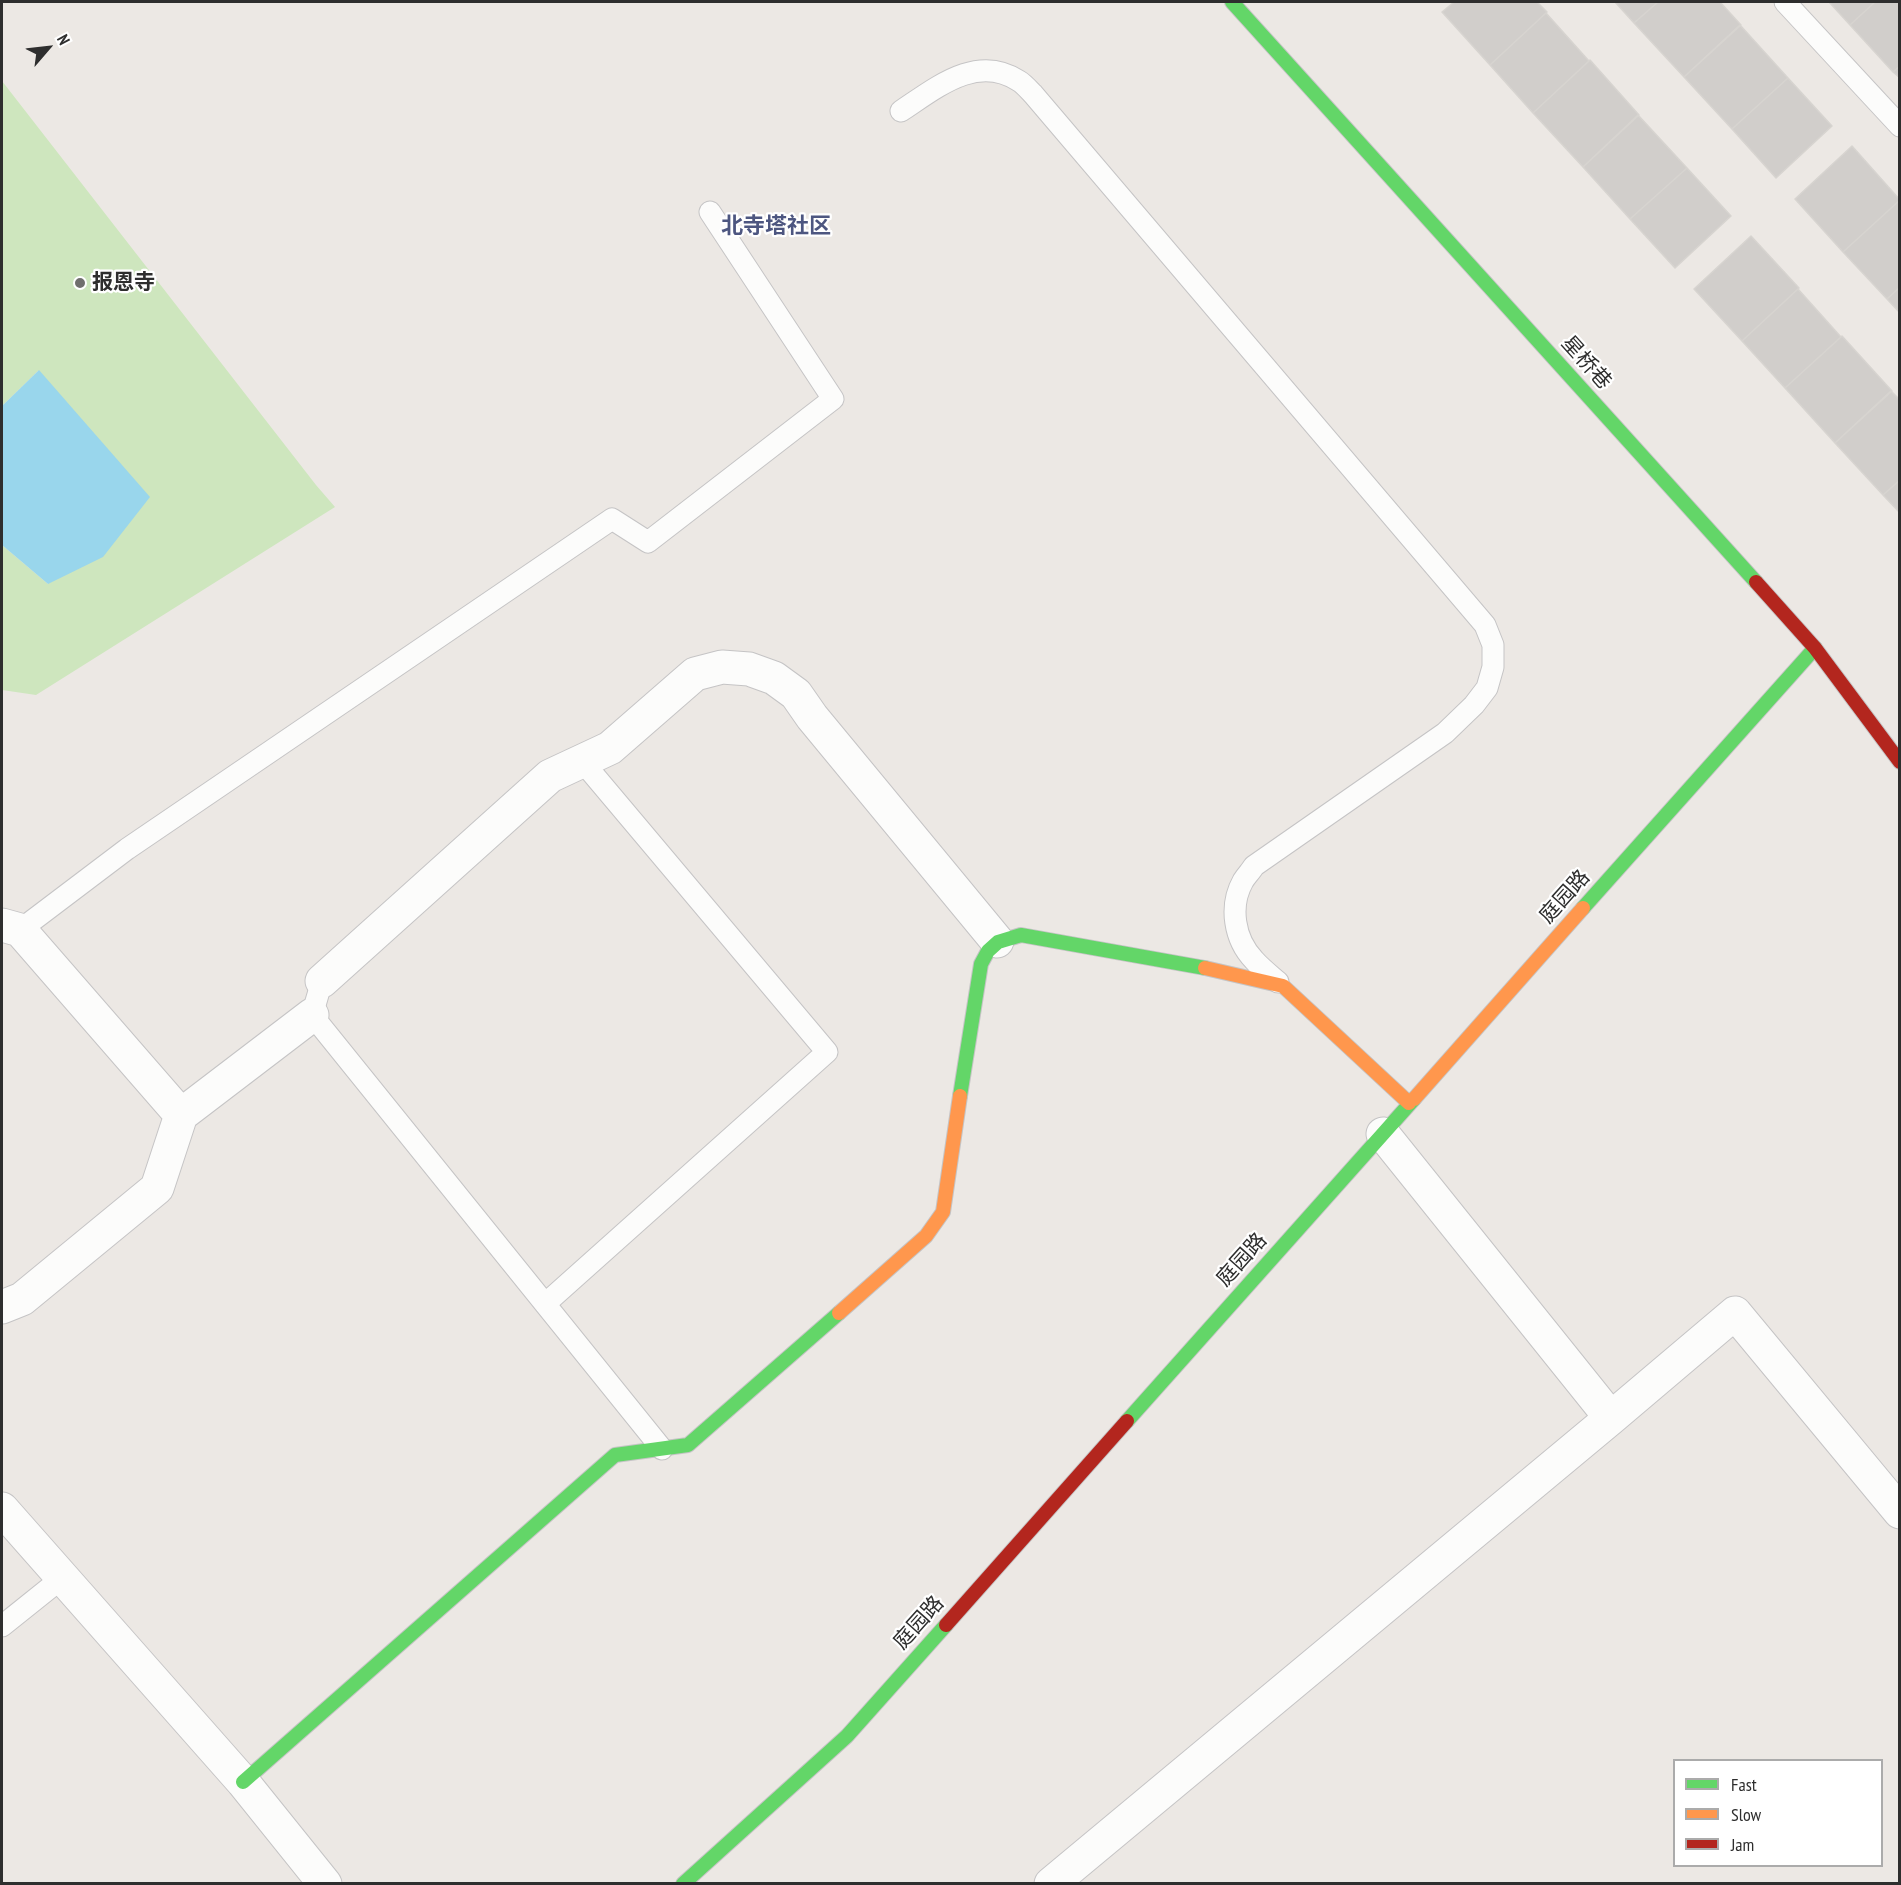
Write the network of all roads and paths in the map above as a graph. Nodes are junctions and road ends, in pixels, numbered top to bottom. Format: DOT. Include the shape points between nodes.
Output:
graph roads {
  1 [pos="1232,2"];
  2 [pos="1785,2"];
  3 [pos="901,111"];
  4 [pos="1899,126"];
  5 [pos="710,212"];
  6 [pos="1815,648"];
  7 [pos="582,761"];
  8 [pos="1899,762"];
  9 [pos="8,933"];
  10 [pos="997,941"];
  11 [pos="322,981"];
  12 [pos="1283,986"];
  13 [pos="312,1015"];
  14 [pos="1409,1103"];
  15 [pos="181,1115"];
  16 [pos="1383,1134"];
  17 [pos="545,1304"];
  18 [pos="2,1307"];
  19 [pos="1611,1418"];
  20 [pos="662,1449"];
  21 [pos="2,1509"];
  22 [pos="1899,1512"];
  23 [pos="62,1578"];
  24 [pos="2,1626"];
  25 [pos="243,1782"];
  26 [pos="325,1884"];
  27 [pos="683,1884"];
  28 [pos="1051,1884"];
  1 -- 6 [label="street, 星桥巷"];
  2 -- 4 [label="lane"];
  3 -- 12 [label="lane" via="964,73 983,70 1019,81 1485,625 1493,645 1493,667 1487,688 1474,705 1445,734 1254,866 1242,882 1235,922 1241,942 1252,959"];
  5 -- 9 [label="lane" via="833,399 648,543 612,519"];
  6 -- 8 [label="street, 星桥巷"];
  6 -- 14 [label="street, 庭园路"];
  7 -- 10 [label="street" via="610,748 695,674 722,667 749,669 774,678 796,694"];
  7 -- 11 [label="street" via="550,776"];
  7 -- 17 [label="lane" via="827,1052"];
  9 -- 15 [label="street"];
  10 -- 12 [label="street" via="1021,935 1193,965"];
  10 -- 20 [label="street" via="981,960 978,972 943,1212 926,1236 688,1445"];
  11 -- 13 [label="lane"];
  12 -- 14 [label="street"];
  13 -- 15 [label="street"];
  13 -- 17 [label="lane"];
  14 -- 16 [label="street, 庭园路"];
  15 -- 18 [label="street" via="157,1188 22,1299"];
  16 -- 19 [label="street"];
  16 -- 27 [label="street, 庭园路" via="847,1736"];
  17 -- 20 [label="lane"];
  19 -- 22 [label="street" via="1735,1313"];
  19 -- 28 [label="street"];
  20 -- 25 [label="street" via="615,1455"];
  21 -- 23 [label="street"];
  23 -- 24 [label="lane"];
  23 -- 25 [label="street"];
  25 -- 26 [label="street"];
}
